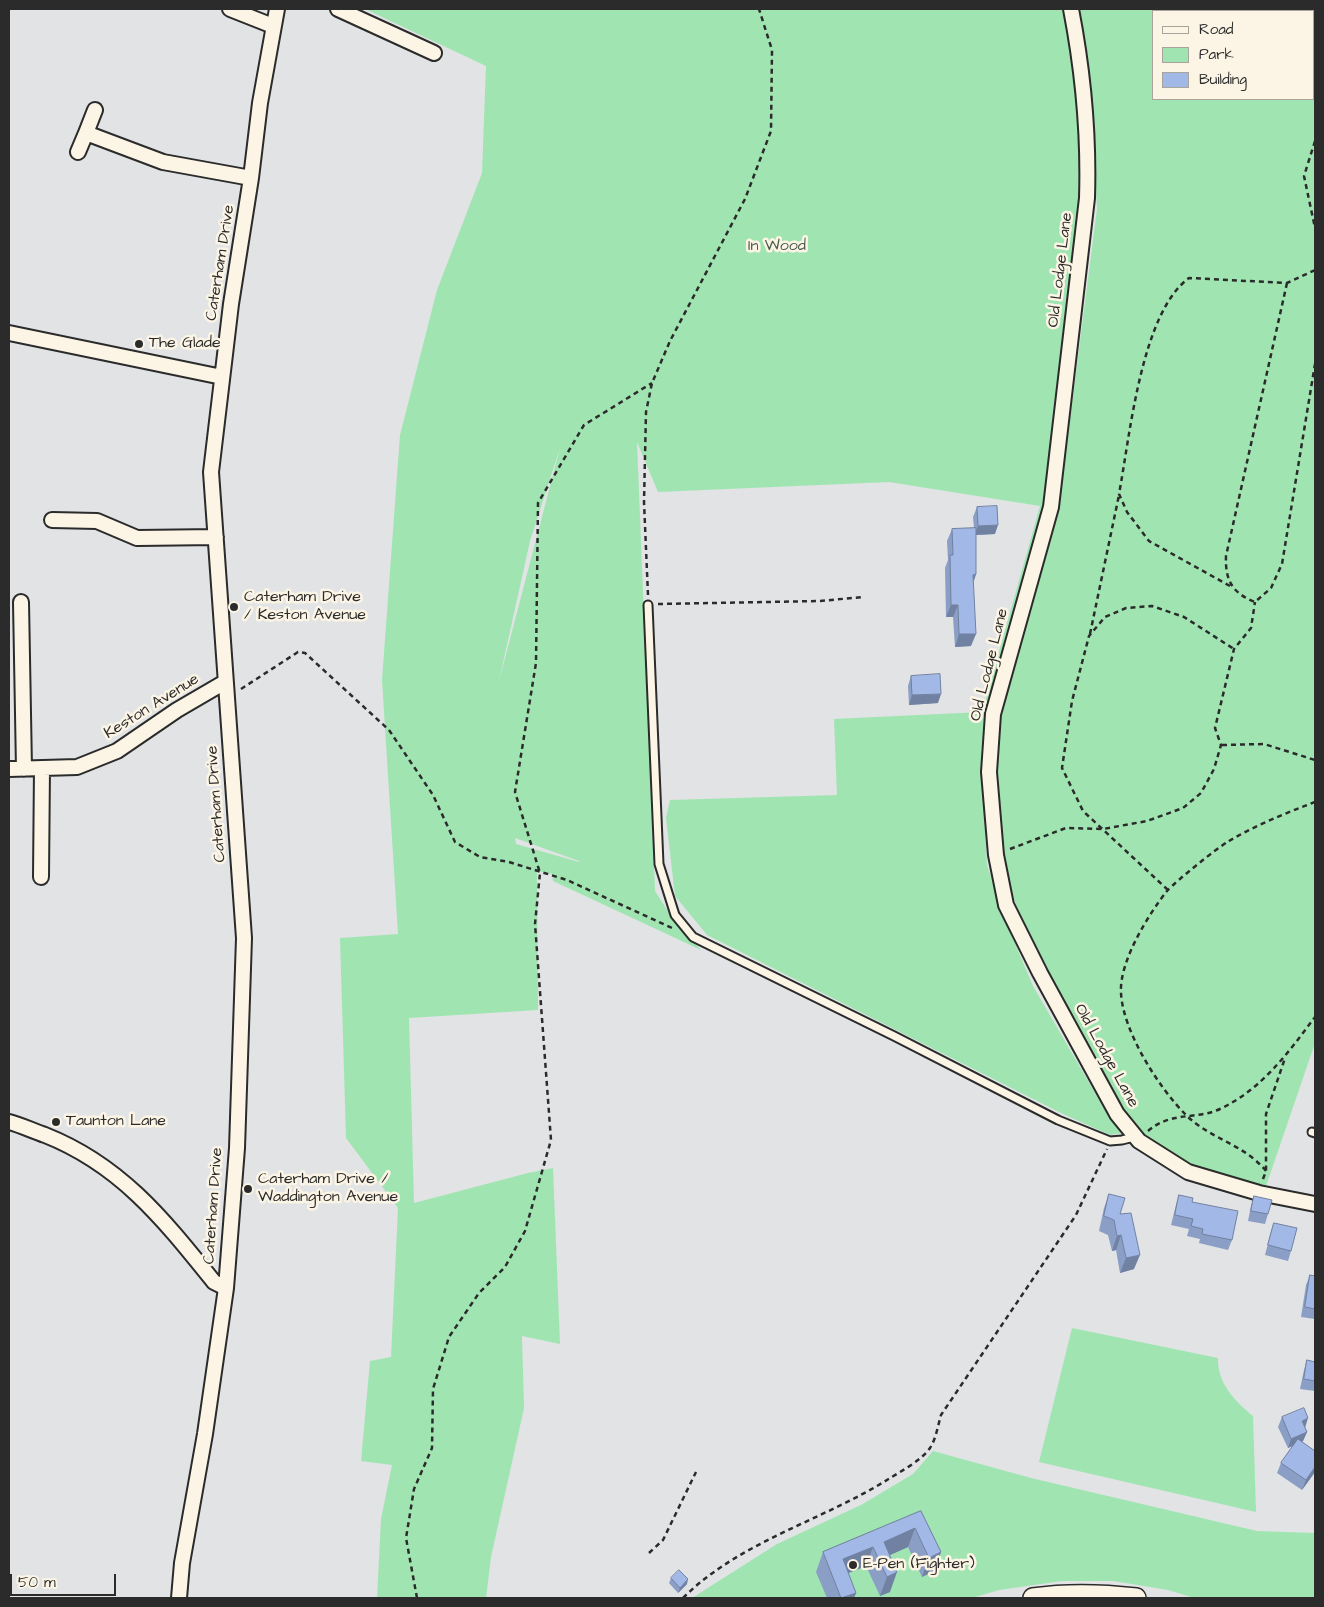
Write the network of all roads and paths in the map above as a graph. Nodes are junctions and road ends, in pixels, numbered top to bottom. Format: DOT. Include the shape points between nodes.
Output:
graph roads {
  1 [pos="230,9"];
  2 [pos="277,9"];
  3 [pos="338,9"];
  4 [pos="759,9"];
  5 [pos="1071,9"];
  6 [pos="273,26"];
  7 [pos="434,53"];
  8 [pos="95,110"];
  9 [pos="86,133"];
  10 [pos="1315,141"];
  11 [pos="78,152"];
  12 [pos="251,178"];
  13 [pos="1315,228"];
  14 [pos="1315,270"];
  15 [pos="1287,283"];
  16 [pos="9,333"];
  17 [pos="1315,364"];
  18 [pos="222,377"];
  19 [pos="652,383"];
  20 [pos="1119,494"];
  21 [pos="52,520"];
  22 [pos="216,537"];
  23 [pos="1230,586"];
  24 [pos="863,597"];
  25 [pos="21,602"];
  26 [pos="1255,602"];
  27 [pos="648,605"];
  28 [pos="1090,636"];
  29 [pos="1234,649"];
  30 [pos="225,682"];
  31 [pos="227,698"];
  32 [pos="1221,745"];
  33 [pos="1315,760"];
  34 [pos="42,768"];
  35 [pos="9,769"];
  36 [pos="24,769"];
  37 [pos="1315,802"];
  38 [pos="1103,829"];
  39 [pos="996,854"];
  40 [pos="540,873"];
  41 [pos="41,877"];
  42 [pos="1168,890"];
  43 [pos="693,937"];
  44 [pos="1315,1017"];
  45 [pos="1286,1055"];
  46 [pos="1186,1115"];
  47 [pos="9,1122"];
  48 [pos="1150,1129"];
  49 [pos="1134,1136"];
  50 [pos="1110,1141"];
  51 [pos="1266,1171"];
  52 [pos="1259,1193"];
  53 [pos="1315,1204"];
  54 [pos="226,1288"];
  55 [pos="696,1472"];
  56 [pos="649,1553"];
  57 [pos="180,1598"];
  58 [pos="417,1598"];
  59 [pos="683,1598"];
  60 [pos="1032,1598"];
  61 [pos="1136,1598"];
  1 -- 6 [label="street"];
  2 -- 6 [label="street, Caterham Drive"];
  3 -- 7 [label="street"];
  4 -- 19 [label="path" via="772,50 771,131 745,199"];
  5 -- 39 [label="street, Old Lodge Lane" via="1081,63 1088,157 1087,198 1051,507 993,714 989,772"];
  6 -- 12 [label="street, Caterham Drive"];
  8 -- 9 [label="street"];
  9 -- 11 [label="street"];
  9 -- 12 [label="street" via="163,162"];
  10 -- 13 [label="path" via="1304,176"];
  12 -- 18 [label="street, Caterham Drive"];
  14 -- 15 [label="path"];
  15 -- 20 [label="path" via="1189,278 1177,287 1165,305 1145,356"];
  15 -- 23 [label="path" via="1226,556"];
  16 -- 18 [label="street"];
  17 -- 26 [label="path" via="1282,564 1271,588"];
  18 -- 22 [label="street, Caterham Drive" via="211,472"];
  19 -- 27 [label="path" via="645,434"];
  19 -- 40 [label="path" via="584,425 538,503 536,663 515,792"];
  20 -- 23 [label="path" via="1127,512 1149,541"];
  20 -- 28 [label="path"];
  21 -- 22 [label="street" via="97,521 137,538"];
  22 -- 30 [label="street, Caterham Drive"];
  23 -- 26 [label="path" via="1242,597"];
  24 -- 27 [label="path"];
  25 -- 36 [label="street"];
  26 -- 29 [label="path" via="1251,628"];
  27 -- 43 [label="lane" via="659,864 675,915"];
  28 -- 29 [label="path" via="1105,617 1126,608 1152,606 1184,617"];
  28 -- 38 [label="path" via="1072,701 1062,768 1083,812"];
  29 -- 32 [label="path" via="1214,728"];
  30 -- 31 [label="street, Caterham Drive"];
  30 -- 34 [label="street, Keston Avenue" via="117,751 77,767"];
  31 -- 40 [label="path" via="298,652 306,653 389,730 433,795 455,842 480,857 509,862"];
  31 -- 54 [label="street, Caterham Drive" via="244,938 236,1148"];
  32 -- 33 [label="path" via="1264,744"];
  32 -- 38 [label="path" via="1214,769 1201,793 1183,808 1147,821"];
  34 -- 36 [label="street, Keston Avenue"];
  34 -- 41 [label="street"];
  35 -- 36 [label="street, Keston Avenue"];
  37 -- 42 [label="path" via="1228,842"];
  38 -- 39 [label="path" via="1066,828"];
  38 -- 42 [label="path"];
  39 -- 49 [label="street, Old Lodge Lane" via="1006,904 1117,1114"];
  40 -- 43 [label="path" via="567,880"];
  40 -- 58 [label="path" via="535,924 552,1140 525,1232 505,1267 479,1293 449,1337 433,1389 432,1448 414,1489 406,1538"];
  42 -- 46 [label="path" via="1130,948 1121,992 1130,1030 1158,1079"];
  43 -- 50 [label="lane" via="1058,1120"];
  44 -- 45 [label="path"];
  45 -- 46 [label="path" via="1256,1087 1218,1110"];
  45 -- 51 [label="path" via="1266,1114"];
  46 -- 48 [label="path" via="1167,1119"];
  46 -- 51 [label="path" via="1210,1134 1236,1145 1256,1159"];
  47 -- 54 [label="street" via="89,1155 116,1174 146,1201 214,1282"];
  49 -- 50 [label="lane"];
  49 -- 52 [label="street, Old Lodge Lane" via="1188,1172"];
  50 -- 59 [label="path" via="1076,1214 942,1415 930,1448 910,1466 856,1499 773,1537 722,1567"];
  51 -- 52 [label="path"];
  52 -- 53 [label="street, Old Lodge Lane"];
  54 -- 57 [label="street, Caterham Drive" via="182,1563"];
  55 -- 56 [label="path" via="663,1540"];
  60 -- 61 [label="street" via="1105,1594"];
}
